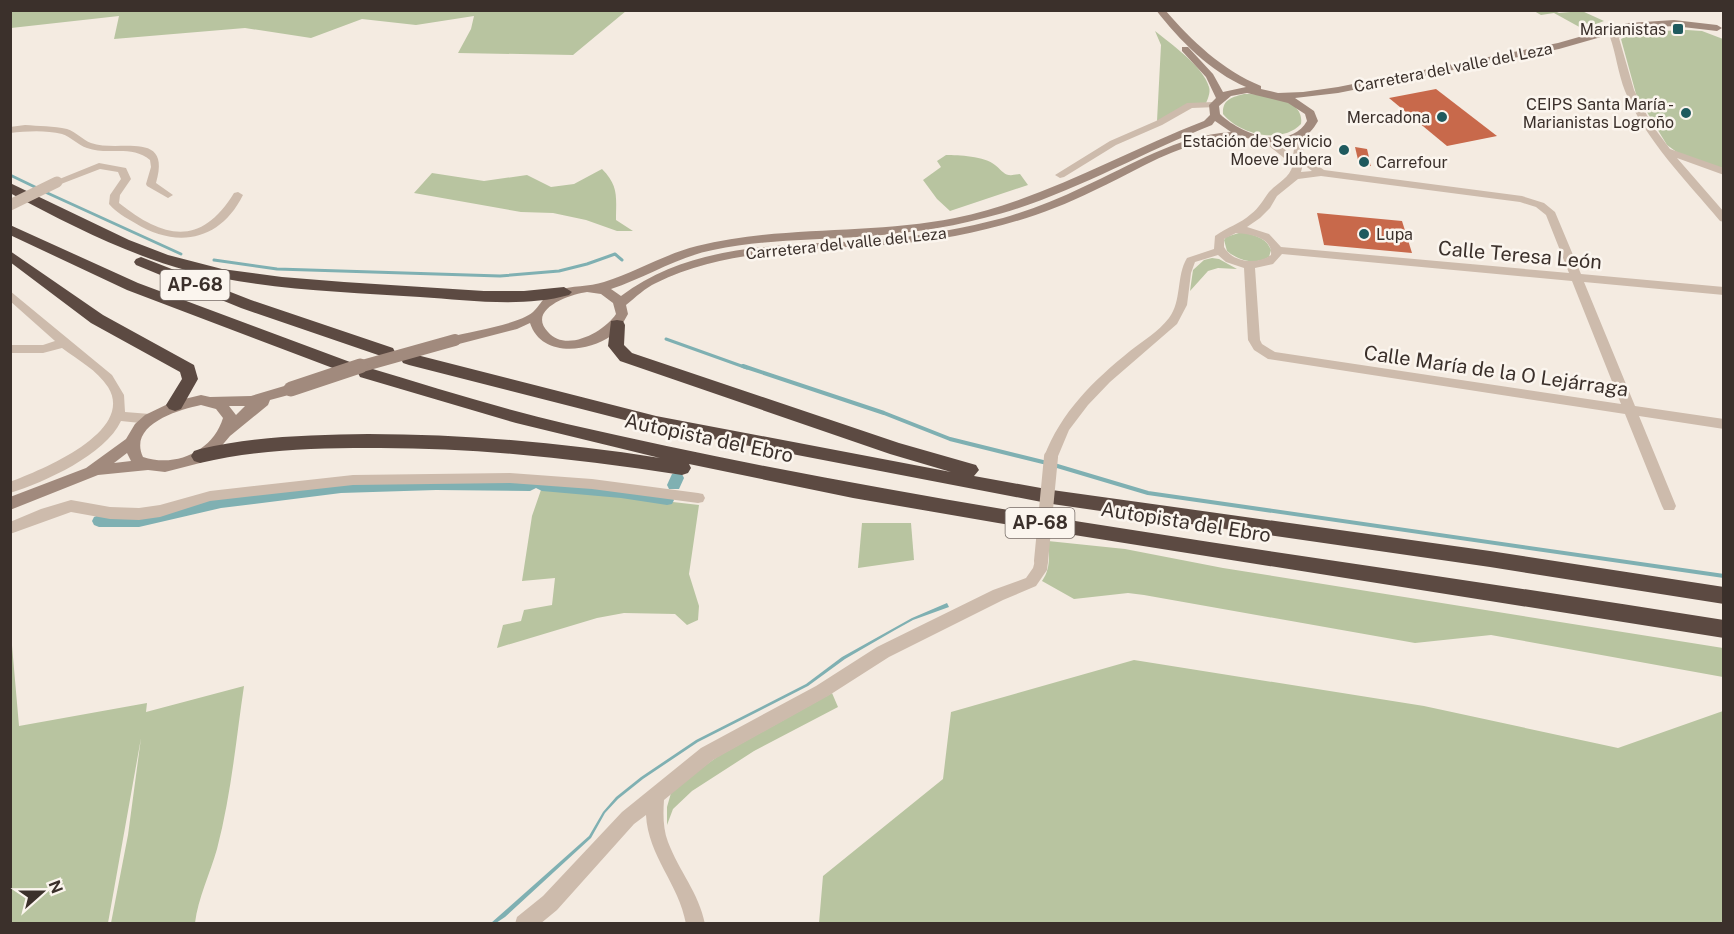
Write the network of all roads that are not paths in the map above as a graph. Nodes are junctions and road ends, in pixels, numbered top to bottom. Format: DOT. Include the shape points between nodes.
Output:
graph roads {
  1 [pos="1156,13"];
  2 [pos="1674,23"];
  3 [pos="1648,24"];
  4 [pos="1720,29"];
  5 [pos="1338,90"];
  6 [pos="1268,92"];
  7 [pos="1280,95"];
  8 [pos="1217,105"];
  9 [pos="1308,112"];
  10 [pos="10,130"];
  11 [pos="1245,135"];
  12 [pos="1299,136"];
  13 [pos="1267,140"];
  14 [pos="1670,152"];
  15 [pos="1298,160"];
  16 [pos="1724,172"];
  17 [pos="1321,173"];
  18 [pos="1060,176"];
  19 [pos="1294,176"];
  20 [pos="10,187"];
  21 [pos="168,195"];
  22 [pos="238,195"];
  23 [pos="10,199"];
  24 [pos="10,205"];
  25 [pos="1724,219"];
  26 [pos="1248,222"];
  27 [pos="10,229"];
  28 [pos="1236,230"];
  29 [pos="1259,234"];
  30 [pos="1276,250"];
  31 [pos="1219,251"];
  32 [pos="10,255"];
  33 [pos="1249,265"];
  34 [pos="1578,278"];
  35 [pos="597,289"];
  36 [pos="1724,291"];
  37 [pos="564,292"];
  38 [pos="10,295"];
  39 [pos="620,303"];
  40 [pos="537,321"];
  41 [pos="617,325"];
  42 [pos="64,343"];
  43 [pos="10,349"];
  44 [pos="387,352"];
  45 [pos="409,359"];
  46 [pos="344,366"];
  47 [pos="366,373"];
  48 [pos="268,398"];
  49 [pos="212,402"];
  50 [pos="175,405"];
  51 [pos="1629,410"];
  52 [pos="116,416"];
  53 [pos="150,419"];
  54 [pos="1724,424"];
  55 [pos="224,435"];
  56 [pos="133,441"];
  57 [pos="200,456"];
  58 [pos="146,465"];
  59 [pos="91,472"];
  60 [pos="10,488"];
  61 [pos="698,498"];
  62 [pos="10,504"];
  63 [pos="1669,506"];
  64 [pos="10,528"];
  65 [pos="1382,543"];
  66 [pos="1206,548"];
  67 [pos="1724,596"];
  68 [pos="1724,628"];
  69 [pos="655,797"];
  70 [pos="524,924"];
  71 [pos="696,924"];
  1 -- 6 [label="main road" via="1217,65 1250,86"];
  1 -- 8 [label="main road" via="1210,76"];
  2 -- 3 [label="main road, Carretera del valle del Leza"];
  2 -- 4 [label="main road, Carretera del valle del Leza"];
  2 -- 4 [label="main road, Carretera del valle del Leza" via="1695,15"];
  3 -- 5 [label="main road, Carretera del valle del Leza"];
  3 -- 14 [label="street" via="1614,37 1628,89"];
  5 -- 7 [label="main road, Carretera del valle del Leza"];
  5 -- 9 [label="main road, Carretera del valle del Leza"];
  6 -- 7 [label="main road"];
  6 -- 8 [label="main road" via="1237,91"];
  7 -- 9 [label="main road"];
  8 -- 11 [label="main road" via="1229,128"];
  8 -- 18 [label="street" via="1190,105"];
  8 -- 35 [label="main road, Carretera del valle del Leza" via="1208,123 1023,204 938,224 880,232 712,246"];
  9 -- 12 [label="main road" via="1311,125"];
  10 -- 21 [label="street" via="66,132 90,146 142,150 155,159 151,184"];
  11 -- 13 [label="main road"];
  11 -- 39 [label="main road, Carretera del valle del Leza" via="1190,142 1078,195 1023,216 921,238 720,257 651,280"];
  12 -- 13 [label="main road"];
  12 -- 15 [label="street"];
  13 -- 15 [label="street"];
  14 -- 16 [label="street"];
  14 -- 25 [label="street"];
  15 -- 17 [label="street"];
  15 -- 19 [label="street"];
  17 -- 19 [label="street"];
  17 -- 34 [label="street" via="1522,199 1540,205 1551,214"];
  19 -- 26 [label="street"];
  20 -- 37 [label="highway" via="137,249 225,274 493,297"];
  22 -- 24 [label="street, bridge" via="222,220 194,233 175,235 161,233 114,204 126,179 122,170 99,166"];
  23 -- 44 [label="highway, AP-68" via="188,282"];
  26 -- 28 [label="street"];
  26 -- 29 [label="street"];
  27 -- 46 [label="highway, AP-68" via="178,307"];
  28 -- 29 [label="street"];
  28 -- 31 [label="street" via="1222,234"];
  29 -- 30 [label="street"];
  30 -- 33 [label="street" via="1272,260"];
  30 -- 34 [label="street, Calle Teresa León"];
  31 -- 33 [label="street"];
  31 -- 69 [label="street, bridge" via="1191,260 1186,268 1185,296 1174,319 1159,337 1081,402 1057,436 1051,457 1040,570 1032,582 998,594 883,652 822,691 707,754"];
  32 -- 50 [label="highway" via="97,319 188,369 190,380"];
  33 -- 51 [label="street, Calle María de la O Lejárraga" via="1254,340 1263,352 1283,359"];
  34 -- 36 [label="street, Calle Teresa León"];
  34 -- 51 [label="street"];
  35 -- 37 [label="main road"];
  35 -- 39 [label="main road" via="613,295"];
  37 -- 40 [label="main road" via="545,304"];
  38 -- 42 [label="street"];
  39 -- 41 [label="main road" via="622,314"];
  40 -- 41 [label="main road" via="548,339 572,344 598,339"];
  40 -- 48 [label="main road, bridge" via="367,364"];
  41 -- 65 [label="highway" via="616,346 626,357 943,464 1046,487"];
  42 -- 43 [label="street" via="43,349"];
  42 -- 52 [label="street" via="108,379 118,396"];
  45 -- 65 [label="highway, Autopista del Ebro / AP-68" via="582,405 797,451 1052,497"];
  47 -- 66 [label="highway, Autopista del Ebro / AP-68" via="563,429 728,467 1002,517"];
  48 -- 49 [label="main road"];
  48 -- 55 [label="main road"];
  49 -- 50 [label="main road"];
  49 -- 55 [label="main road" via="221,405 230,418"];
  50 -- 53 [label="main road"];
  51 -- 54 [label="street, Calle María de la O Lejárraga"];
  51 -- 63 [label="street"];
  52 -- 53 [label="street"];
  52 -- 60 [label="street" via="86,451"];
  53 -- 56 [label="main road"];
  55 -- 57 [label="main road"];
  56 -- 58 [label="main road" via="134,455"];
  56 -- 59 [label="main road"];
  57 -- 58 [label="main road" via="166,467"];
  57 -- 66 [label="highway" via="232,448 335,441 517,446 627,459 931,511"];
  58 -- 59 [label="main road"];
  59 -- 62 [label="main road"];
  61 -- 64 [label="street" via="510,478 400,478 210,496 139,514 71,506"];
  65 -- 67 [label="highway, Autopista del Ebro / AP-68"];
  66 -- 68 [label="highway, Autopista del Ebro / AP-68"];
  69 -- 70 [label="street" via="628,818 550,903"];
  69 -- 71 [label="street" via="654,822 662,848 691,899"];
}
